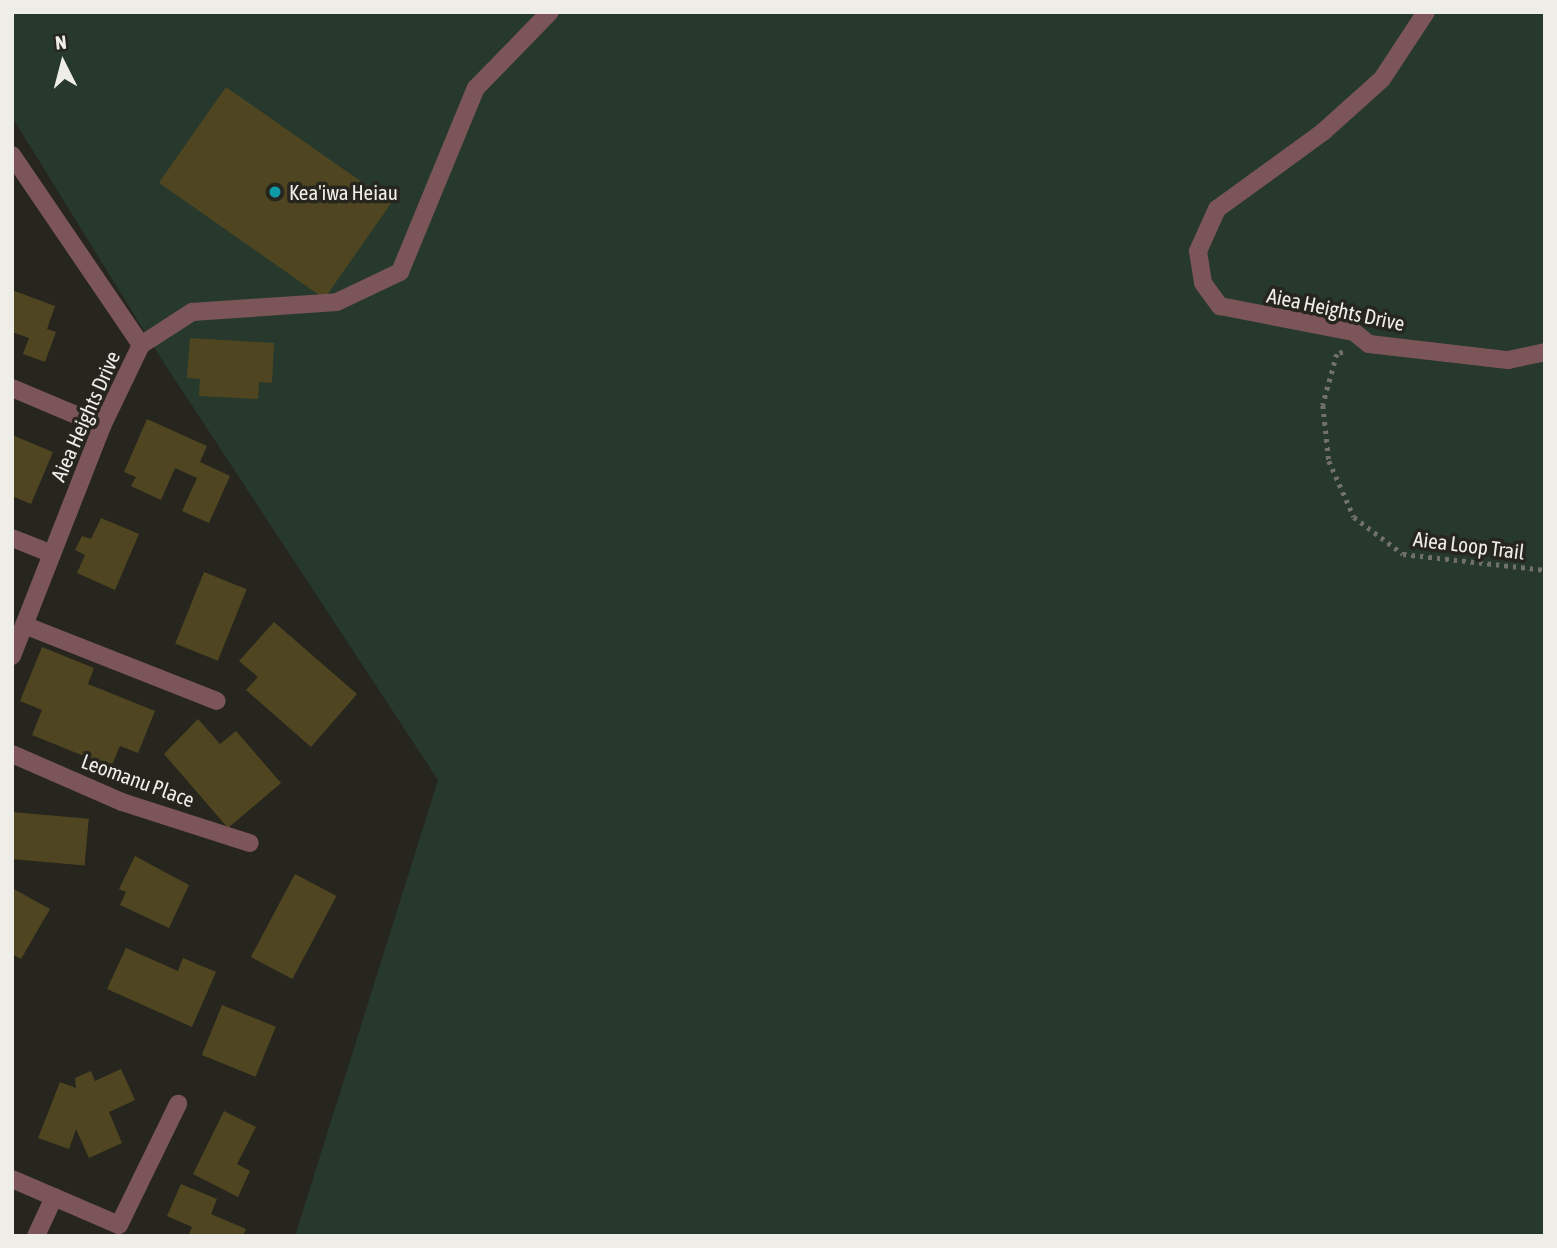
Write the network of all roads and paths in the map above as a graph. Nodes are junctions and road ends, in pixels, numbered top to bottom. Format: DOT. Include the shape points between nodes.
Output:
graph roads {
  1 [pos="550,12"];
  2 [pos="1426,12"];
  3 [pos="12,155"];
  4 [pos="1369,344"];
  5 [pos="141,345"];
  6 [pos="1545,352"];
  7 [pos="12,388"];
  8 [pos="102,426"];
  9 [pos="12,538"];
  10 [pos="52,554"];
  11 [pos="1545,570"];
  12 [pos="24,625"];
  13 [pos="12,656"];
  14 [pos="217,701"];
  15 [pos="12,754"];
  16 [pos="250,843"];
  17 [pos="178,1104"];
  18 [pos="12,1179"];
  19 [pos="54,1197"];
  20 [pos="36,1236"];
  1 -- 5 [label="street, Aiea Heights Drive" via="476,88 400,272 337,302 192,312"];
  2 -- 4 [label="street, Aiea Heights Drive" via="1382,79 1323,132 1217,209 1198,251 1203,283 1220,306 1354,332"];
  3 -- 5 [label="street"];
  4 -- 6 [label="street, Aiea Heights Drive" via="1508,360"];
  4 -- 11 [label="path, Aiea Loop Trail" via="1337,354 1323,405 1329,461 1354,517 1402,554"];
  5 -- 8 [label="street, Aiea Heights Drive"];
  7 -- 8 [label="street"];
  8 -- 10 [label="street, Aiea Heights Drive"];
  9 -- 10 [label="street"];
  10 -- 12 [label="street, Aiea Heights Drive"];
  12 -- 13 [label="street, Aiea Heights Drive"];
  12 -- 14 [label="street"];
  15 -- 16 [label="street, Leomanu Place" via="122,802"];
  17 -- 19 [label="street" via="119,1225"];
  18 -- 19 [label="street"];
  19 -- 20 [label="street"];
}
